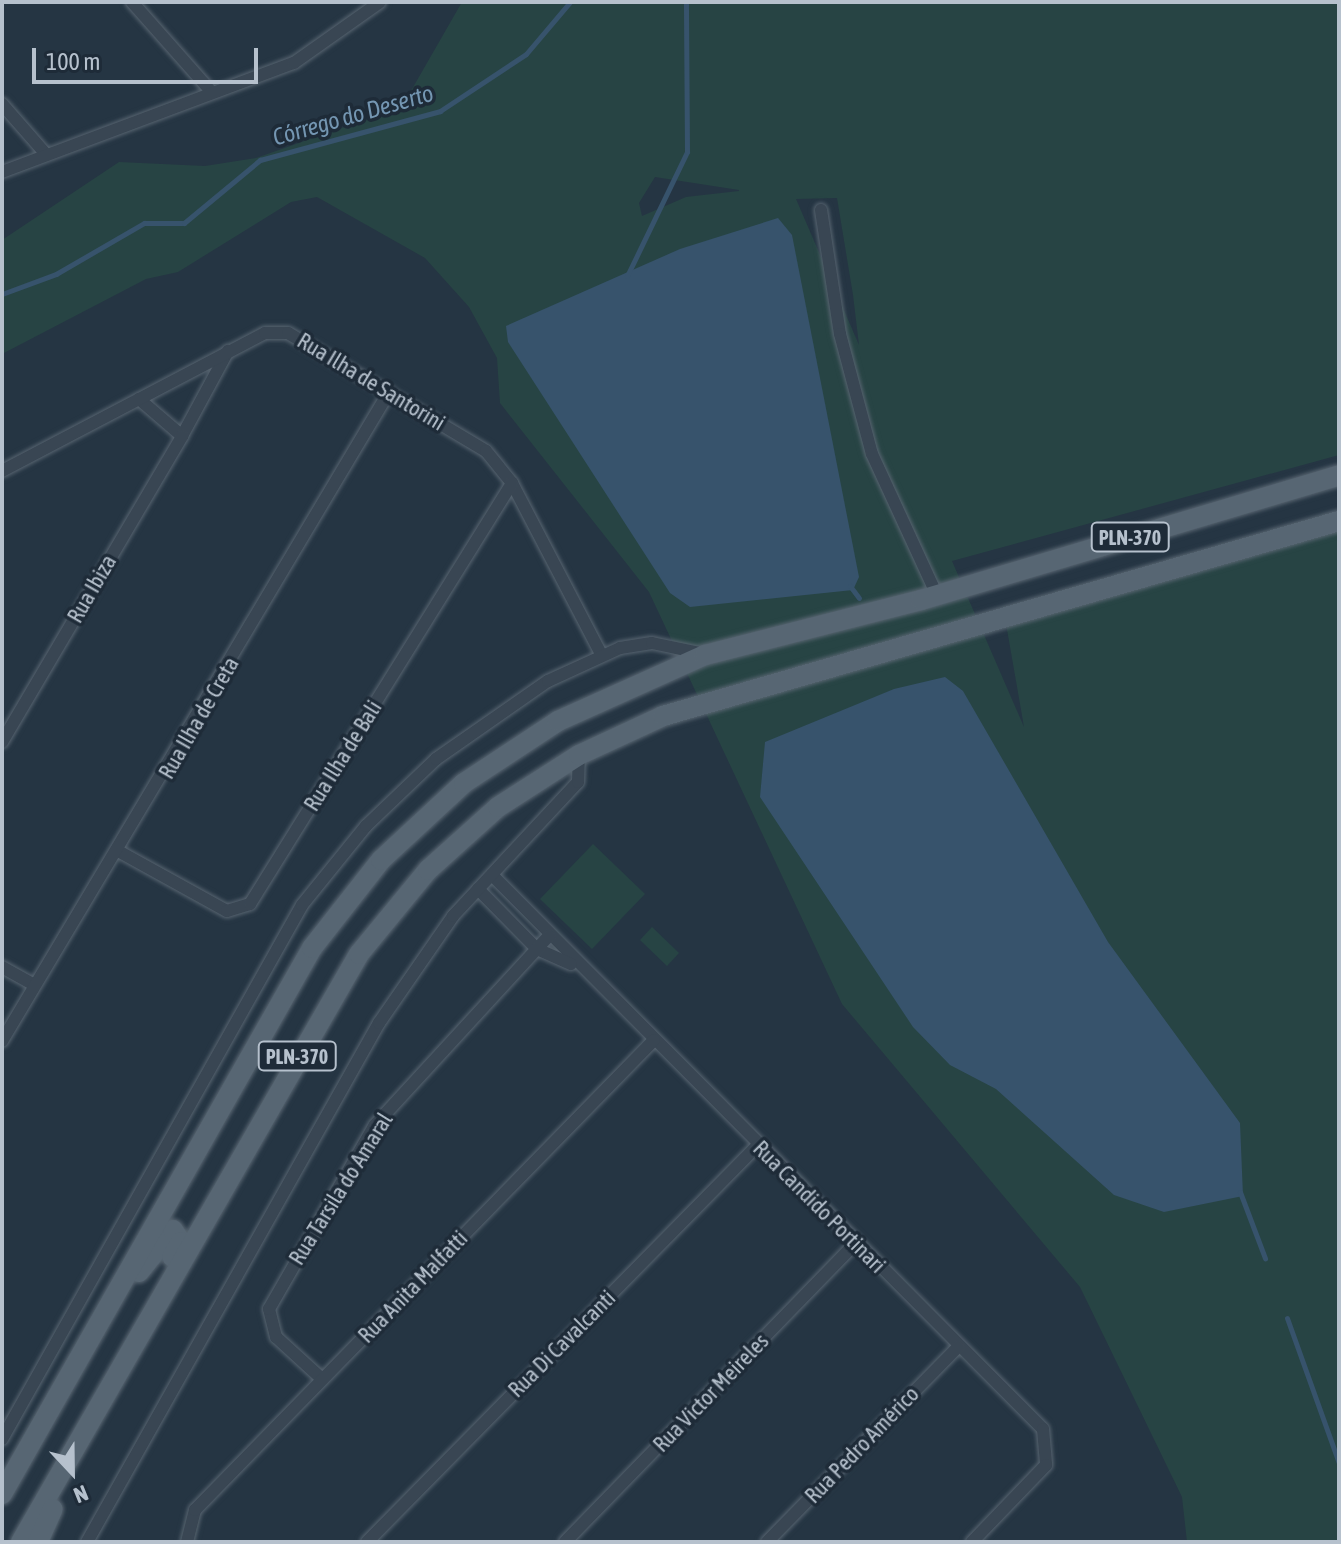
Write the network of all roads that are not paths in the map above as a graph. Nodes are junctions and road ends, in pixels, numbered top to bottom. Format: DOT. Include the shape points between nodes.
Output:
graph roads {
  1 [pos="132,2"];
  2 [pos="354,2"];
  3 [pos="380,2"];
  4 [pos="364,13"];
  5 [pos="209,89"];
  6 [pos="2,104"];
  7 [pos="44,152"];
  8 [pos="2,172"];
  9 [pos="821,210"];
  10 [pos="228,351"];
  11 [pos="389,392"];
  12 [pos="139,399"];
  13 [pos="182,436"];
  14 [pos="2,471"];
  15 [pos="1339,475"];
  16 [pos="512,483"];
  17 [pos="1339,521"];
  18 [pos="937,595"];
  19 [pos="601,654"];
  20 [pos="705,655"];
  21 [pos="2,742"];
  22 [pos="579,755"];
  23 [pos="120,852"];
  24 [pos="492,875"];
  25 [pos="478,889"];
  26 [pos="549,936"];
  27 [pos="537,949"];
  28 [pos="2,967"];
  29 [pos="578,967"];
  30 [pos="34,985"];
  31 [pos="654,1040"];
  32 [pos="2,1041"];
  33 [pos="757,1146"];
  34 [pos="856,1243"];
  35 [pos="147,1312"];
  36 [pos="958,1347"];
  37 [pos="322,1379"];
  38 [pos="57,1389"];
  39 [pos="2,1439"];
  40 [pos="62,1470"];
  41 [pos="2,1494"];
  42 [pos="21,1542"];
  43 [pos="38,1542"];
  44 [pos="87,1542"];
  45 [pos="187,1542"];
  46 [pos="367,1542"];
  47 [pos="565,1542"];
  48 [pos="767,1542"];
  49 [pos="972,1542"];
  1 -- 5 [label="street"];
  2 -- 4 [label="street"];
  3 -- 4 [label="street"];
  4 -- 5 [label="street" via="294,63"];
  5 -- 7 [label="street"];
  6 -- 7 [label="street"];
  7 -- 8 [label="street"];
  9 -- 18 [label="street" via="840,334 872,454"];
  10 -- 11 [label="street, Rua Ilha de Santorini" via="265,333 288,333"];
  10 -- 12 [label="street, Rua Ilha de Santorini"];
  10 -- 13 [label="street, Rua Ibiza"];
  11 -- 16 [label="street, Rua Ilha de Santorini" via="486,451"];
  11 -- 23 [label="street, Rua Ilha de Creta"];
  12 -- 13 [label="street"];
  12 -- 14 [label="street, Rua Ilha de Santorini"];
  13 -- 21 [label="street, Rua Ibiza"];
  15 -- 18 [label="main road, PLN-370"];
  16 -- 19 [label="street, Rua Ilha de Santorini"];
  16 -- 23 [label="street, Rua Ilha de Bali" via="250,904 227,911"];
  17 -- 22 [label="main road, PLN-370" via="709,701"];
  18 -- 20 [label="main road, PLN-370"];
  19 -- 20 [label="street" via="652,643"];
  19 -- 39 [label="street" via="505,706 436,759 366,826 302,905"];
  20 -- 38 [label="main road, PLN-370" via="649,675 511,749 422,818 381,860 312,948"];
  22 -- 24 [label="street" via="578,782"];
  22 -- 35 [label="main road, PLN-370" via="459,839 391,911"];
  23 -- 30 [label="street, Rua Ilha de Creta"];
  24 -- 25 [label="street"];
  24 -- 26 [label="street, Rua Candido Portinari"];
  25 -- 27 [label="street, Rua Candido Portinari"];
  25 -- 44 [label="street" via="379,1023"];
  26 -- 27 [label="street, Rua Tarsila do Amaral"];
  26 -- 29 [label="street, Rua Candido Portinari"];
  27 -- 29 [label="street, Rua Candido Portinari"];
  27 -- 37 [label="street, Rua Tarsila do Amaral" via="375,1125 269,1309 276,1337"];
  28 -- 30 [label="street"];
  29 -- 31 [label="street, Rua Candido Portinari"];
  30 -- 32 [label="street, Rua Ilha de Creta"];
  31 -- 33 [label="street, Rua Candido Portinari"];
  31 -- 37 [label="street, Rua Anita Malfatti"];
  33 -- 34 [label="street, Rua Candido Portinari"];
  33 -- 46 [label="street, Rua Di Cavalcanti"];
  34 -- 36 [label="street, Rua Candido Portinari"];
  34 -- 47 [label="street, Rua Victor Meireles"];
  35 -- 38 [label="main road" via="181,1242 173,1230 82,1364"];
  35 -- 40 [label="main road, PLN-370"];
  36 -- 48 [label="street, Rua Pedro Américo"];
  36 -- 49 [label="street, Rua Candido Portinari" via="1043,1429 1050,1454 1040,1474"];
  37 -- 45 [label="street, Rua Anita Malfatti" via="195,1510"];
  38 -- 41 [label="main road, PLN-370"];
  40 -- 42 [label="main road, PLN-370"];
  40 -- 43 [label="main road"];
}
